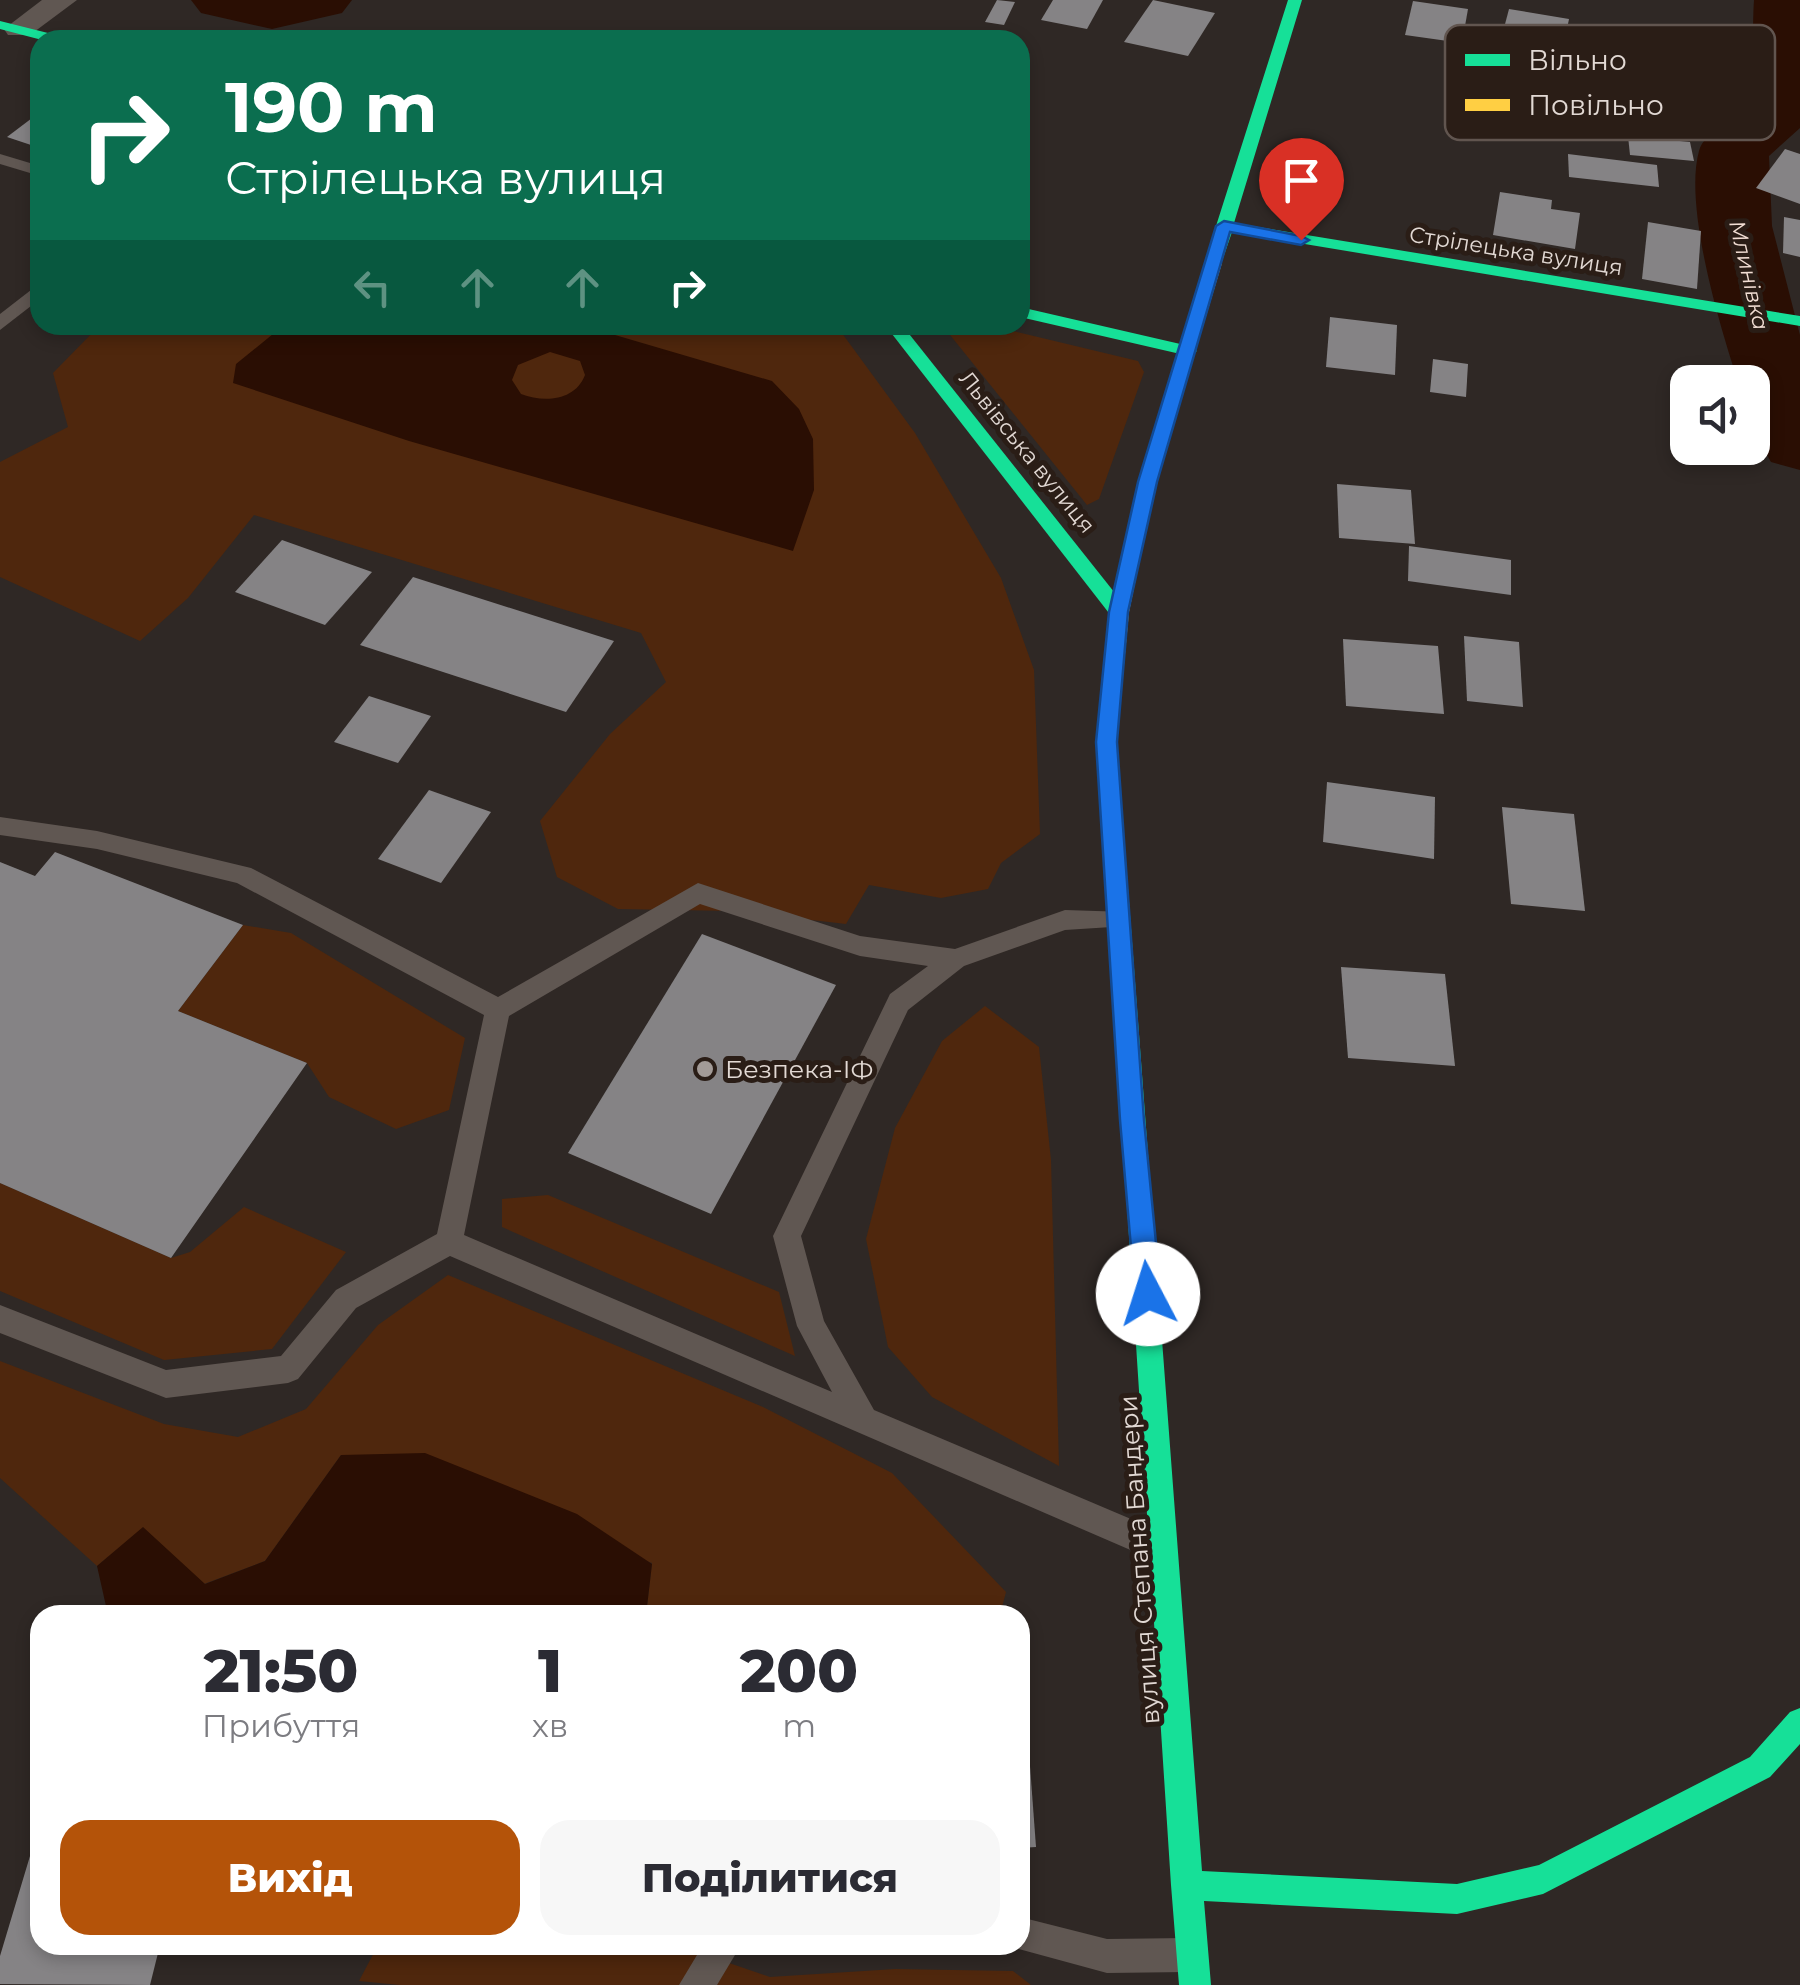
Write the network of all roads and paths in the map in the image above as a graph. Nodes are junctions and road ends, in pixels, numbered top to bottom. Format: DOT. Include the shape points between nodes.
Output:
graph roads {
  1 [pos="62,0"];
  2 [pos="1295,0"];
  3 [pos="10,27"];
  4 [pos="0,159"];
  5 [pos="30,168"];
  6 [pos="1224,226"];
  7 [pos="30,298"];
  8 [pos="1030,314"];
  9 [pos="1800,321"];
  10 [pos="0,324"];
  11 [pos="901,335"];
  12 [pos="1189,350"];
  13 [pos="1119,612"];
  14 [pos="0,826"];
  15 [pos="1118,919"];
  16 [pos="955,959"];
  17 [pos="498,1010"];
  18 [pos="450,1242"];
  19 [pos="0,1319"];
  20 [pos="863,1420"];
  21 [pos="1164,1549"];
  22 [pos="1800,1722"];
  23 [pos="1186,1885"];
  24 [pos="1030,1937"];
  25 [pos="717,1955"];
  26 [pos="1193,1970"];
  27 [pos="696,1985"];
  1 -- 3 [label="street"];
  2 -- 6 [label="main road, вулиця Степана Бандери"];
  4 -- 5 [label="lane"];
  6 -- 9 [label="main road, Стрілецька вулиця"];
  6 -- 12 [label="main road, вулиця Степана Бандери"];
  7 -- 10 [label="lane"];
  8 -- 12 [label="main road"];
  11 -- 13 [label="main road, Львівська вулиця"];
  12 -- 13 [label="main road, вулиця Степана Бандери" via="1148,482"];
  13 -- 15 [label="main road, вулиця Степана Бандери" via="1107,742"];
  14 -- 17 [label="lane" via="97,840 243,875"];
  15 -- 16 [label="lane" via="1065,920"];
  15 -- 21 [label="main road, вулиця Степана Бандери"];
  16 -- 17 [label="lane" via="860,946 698,893"];
  16 -- 20 [label="lane" via="899,1002 787,1236 811,1326"];
  17 -- 18 [label="lane"];
  18 -- 19 [label="lane" via="346,1299 288,1369 166,1384"];
  18 -- 20 [label="lane"];
  20 -- 21 [label="lane"];
  21 -- 23 [label="main road, вулиця Степана Бандери"];
  22 -- 23 [label="main road" via="1760,1767 1544,1879 1457,1899"];
  23 -- 26 [label="main road, вулиця Степана Бандери"];
  24 -- 26 [label="lane"];
  25 -- 27 [label="lane"];
}
